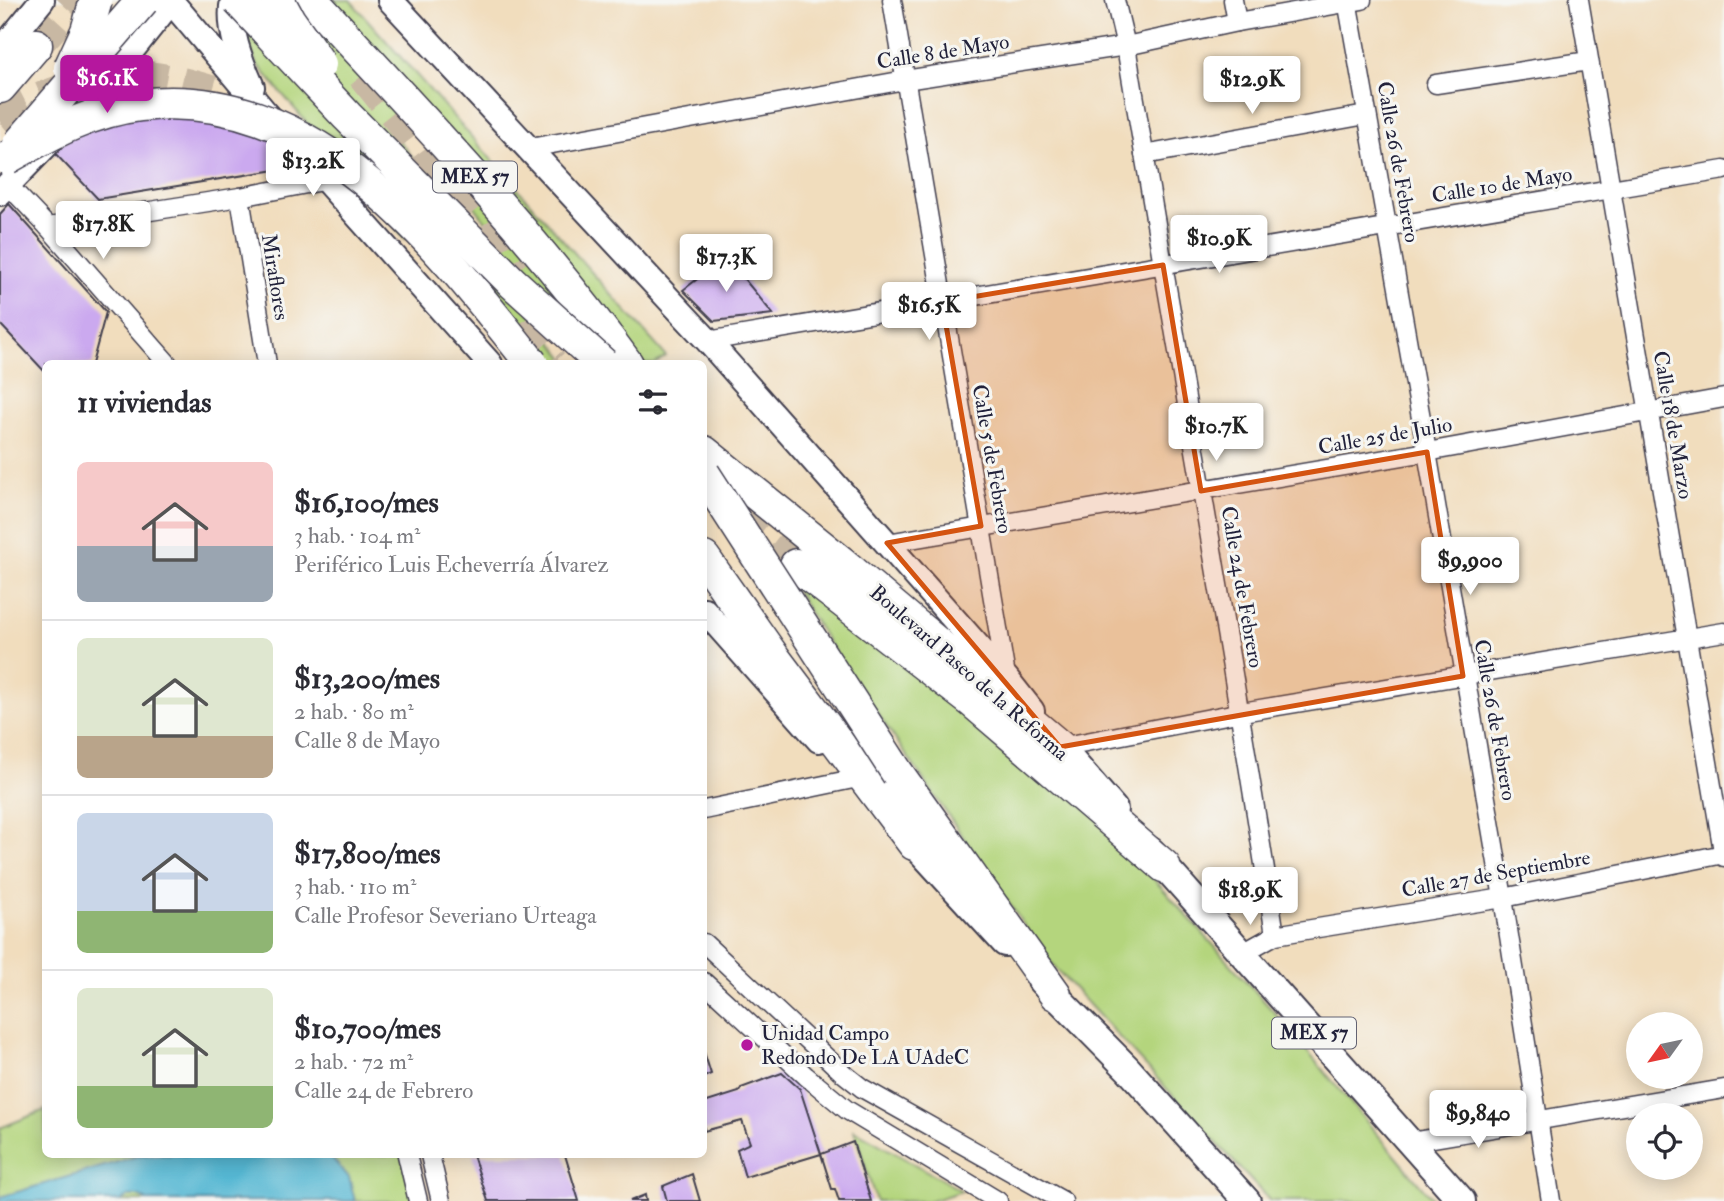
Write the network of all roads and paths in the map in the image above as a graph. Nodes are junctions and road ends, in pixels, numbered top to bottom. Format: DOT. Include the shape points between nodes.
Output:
graph roads {
  1 [pos="42,0"];
  2 [pos="96,0"];
  3 [pos="107,0"];
  4 [pos="143,0"];
  5 [pos="171,0"];
  6 [pos="235,0"];
  7 [pos="278,0"];
  8 [pos="312,0"];
  9 [pos="390,0"];
  10 [pos="892,0"];
  11 [pos="1115,0"];
  12 [pos="1233,0"];
  13 [pos="1579,0"];
  14 [pos="1352,1"];
  15 [pos="1237,22"];
  16 [pos="35,45"];
  17 [pos="1126,46"];
  18 [pos="1,50"];
  19 [pos="1589,61"];
  20 [pos="120,65"];
  21 [pos="905,80"];
  22 [pos="1436,84"];
  23 [pos="0,87"];
  24 [pos="53,104"];
  25 [pos="263,110"];
  26 [pos="1366,115"];
  27 [pos="530,148"];
  28 [pos="1144,156"];
  29 [pos="1724,170"];
  30 [pos="4,176"];
  31 [pos="327,180"];
  32 [pos="1610,190"];
  33 [pos="240,197"];
  34 [pos="48,227"];
  35 [pos="1386,227"];
  36 [pos="1163,265"];
  37 [pos="942,302"];
  38 [pos="708,341"];
  39 [pos="164,360"];
  40 [pos="266,360"];
  41 [pos="487,360"];
  42 [pos="529,360"];
  43 [pos="599,360"];
  44 [pos="622,360"];
  45 [pos="624,360"];
  46 [pos="1724,398"];
  47 [pos="1648,411"];
  48 [pos="707,433"];
  49 [pos="1427,452"];
  50 [pos="707,454"];
  51 [pos="707,479"];
  52 [pos="1201,491"];
  53 [pos="778,503"];
  54 [pos="981,526"];
  55 [pos="887,543"];
  56 [pos="707,562"];
  57 [pos="796,565"];
  58 [pos="707,593"];
  59 [pos="707,613"];
  60 [pos="1724,632"];
  61 [pos="1686,638"];
  62 [pos="1463,676"];
  63 [pos="1006,678"];
  64 [pos="1242,712"];
  65 [pos="806,725"];
  66 [pos="1060,747"];
  67 [pos="853,779"];
  68 [pos="707,809"];
  69 [pos="914,844"];
  70 [pos="1724,855"];
  71 [pos="1164,866"];
  72 [pos="1503,898"];
  73 [pos="1275,935"];
  74 [pos="707,946"];
  75 [pos="1243,953"];
  76 [pos="707,985"];
  77 [pos="1055,994"];
  78 [pos="862,1088"];
  79 [pos="1724,1089"];
  80 [pos="847,1110"];
  81 [pos="1539,1120"];
  82 [pos="1410,1142"];
  83 [pos="408,1158"];
  84 [pos="431,1158"];
  85 [pos="418,1201"];
  86 [pos="441,1201"];
  87 [pos="998,1201"];
  88 [pos="1063,1201"];
  89 [pos="1247,1201"];
  90 [pos="1462,1201"];
  91 [pos="1551,1201"];
  1 -- 18 [label="main road"];
  2 -- 24 [label="highway, bridge" via="87,31"];
  3 -- 20 [label="main road" via="122,18 125,41"];
  4 -- 24 [label="highway, bridge"];
  5 -- 20 [label="main road"];
  5 -- 25 [label="main road"];
  6 -- 25 [label="main road" via="235,36 243,68"];
  6 -- 43 [label="highway, MEX 57, bridge" via="513,283"];
  7 -- 44 [label="highway, bridge" via="310,51 416,170 492,248"];
  8 -- 45 [label="highway, MEX 57" via="509,214"];
  9 -- 27 [label="main road"];
  10 -- 21 [label="street, Calle 5 de Febrero"];
  11 -- 17 [label="street, Calle 24 de Febrero"];
  12 -- 15 [label="street"];
  13 -- 19 [label="street, Calle 18 de Marzo"];
  14 -- 15 [label="street, Calle 8 de Mayo"];
  14 -- 26 [label="street, Calle 26 de Febrero"];
  15 -- 17 [label="street, Calle 8 de Mayo"];
  16 -- 23 [label="highway"];
  17 -- 21 [label="street, Calle 8 de Mayo"];
  17 -- 28 [label="street, Calle 24 de Febrero"];
  19 -- 22 [label="street"];
  19 -- 32 [label="street, Calle 18 de Marzo"];
  20 -- 30 [label="main road" via="76,117"];
  21 -- 27 [label="street, Calle 8 de Mayo"];
  21 -- 37 [label="street, Calle 5 de Febrero"];
  24 -- 30 [label="highway, bridge"];
  25 -- 31 [label="main road"];
  26 -- 28 [label="street"];
  26 -- 35 [label="street, Calle 26 de Febrero"];
  27 -- 38 [label="main road"];
  28 -- 36 [label="street, Calle 24 de Febrero"];
  29 -- 32 [label="street, Calle 10 de Mayo"];
  30 -- 34 [label="street"];
  30 -- 42 [label="highway, bridge" via="52,133 98,114 138,105 218,106 275,124 335,159 411,222"];
  31 -- 33 [label="street"];
  31 -- 41 [label="main road"];
  32 -- 35 [label="street, Calle 10 de Mayo"];
  32 -- 47 [label="street, Calle 18 de Marzo"];
  33 -- 34 [label="street"];
  33 -- 40 [label="street, Miraflores"];
  34 -- 39 [label="street"];
  35 -- 36 [label="street, Calle 10 de Mayo"];
  35 -- 49 [label="street, Calle 26 de Febrero"];
  36 -- 37 [label="street, Calle 10 de Mayo"];
  36 -- 52 [label="street, Calle 24 de Febrero"];
  37 -- 38 [label="street, Calle 10 de Mayo"];
  37 -- 54 [label="street, Calle 5 de Febrero"];
  38 -- 55 [label="main road"];
  46 -- 47 [label="street, Calle 25 de Julio"];
  47 -- 49 [label="street, Calle 25 de Julio"];
  47 -- 61 [label="street, Calle 18 de Marzo"];
  48 -- 53 [label="highway"];
  49 -- 52 [label="street, Calle 25 de Julio"];
  49 -- 62 [label="street, Calle 26 de Febrero"];
  50 -- 53 [label="highway, Boulevard Paseo de la Reforma / MEX 57"];
  51 -- 77 [label="highway, bridge" via="898,774"];
  52 -- 54 [label="street, Calle 25 de Julio"];
  52 -- 64 [label="street, Calle 24 de Febrero"];
  53 -- 66 [label="highway, Boulevard Paseo de la Reforma / MEX 57"];
  54 -- 55 [label="street, Calle 25 de Julio"];
  54 -- 63 [label="street, Calle 5 de Febrero"];
  55 -- 63 [label="main road"];
  56 -- 69 [label="highway"];
  57 -- 71 [label="highway" via="973,702"];
  58 -- 65 [label="highway"];
  59 -- 65 [label="main road"];
  60 -- 61 [label="street"];
  61 -- 62 [label="street"];
  61 -- 70 [label="street, Calle 18 de Marzo"];
  62 -- 64 [label="street"];
  62 -- 72 [label="street, Calle 26 de Febrero"];
  63 -- 66 [label="main road"];
  64 -- 66 [label="street"];
  64 -- 73 [label="street, Calle 24 de Febrero"];
  65 -- 67 [label="main road"];
  66 -- 71 [label="main road, Boulevard Paseo de la Reforma / MEX 57"];
  67 -- 68 [label="street"];
  67 -- 69 [label="main road"];
  69 -- 77 [label="main road"];
  70 -- 72 [label="street, Calle 27 de Septiembre"];
  71 -- 75 [label="main road, Boulevard Paseo de la Reforma / MEX 57"];
  72 -- 73 [label="street, Calle 27 de Septiembre"];
  72 -- 81 [label="street, Calle 26 de Febrero"];
  73 -- 75 [label="street"];
  74 -- 78 [label="street"];
  75 -- 82 [label="main road, Boulevard Paseo de la Reforma / MEX 57"];
  76 -- 80 [label="street"];
  77 -- 89 [label="main road"];
  78 -- 80 [label="street"];
  78 -- 88 [label="street"];
  79 -- 81 [label="street"];
  80 -- 87 [label="street"];
  81 -- 82 [label="street"];
  81 -- 91 [label="street, Calle 26 de Febrero"];
  82 -- 90 [label="main road, Boulevard Paseo de la Reforma / MEX 57"];
  83 -- 85 [label="street"];
  84 -- 86 [label="street"];
}
